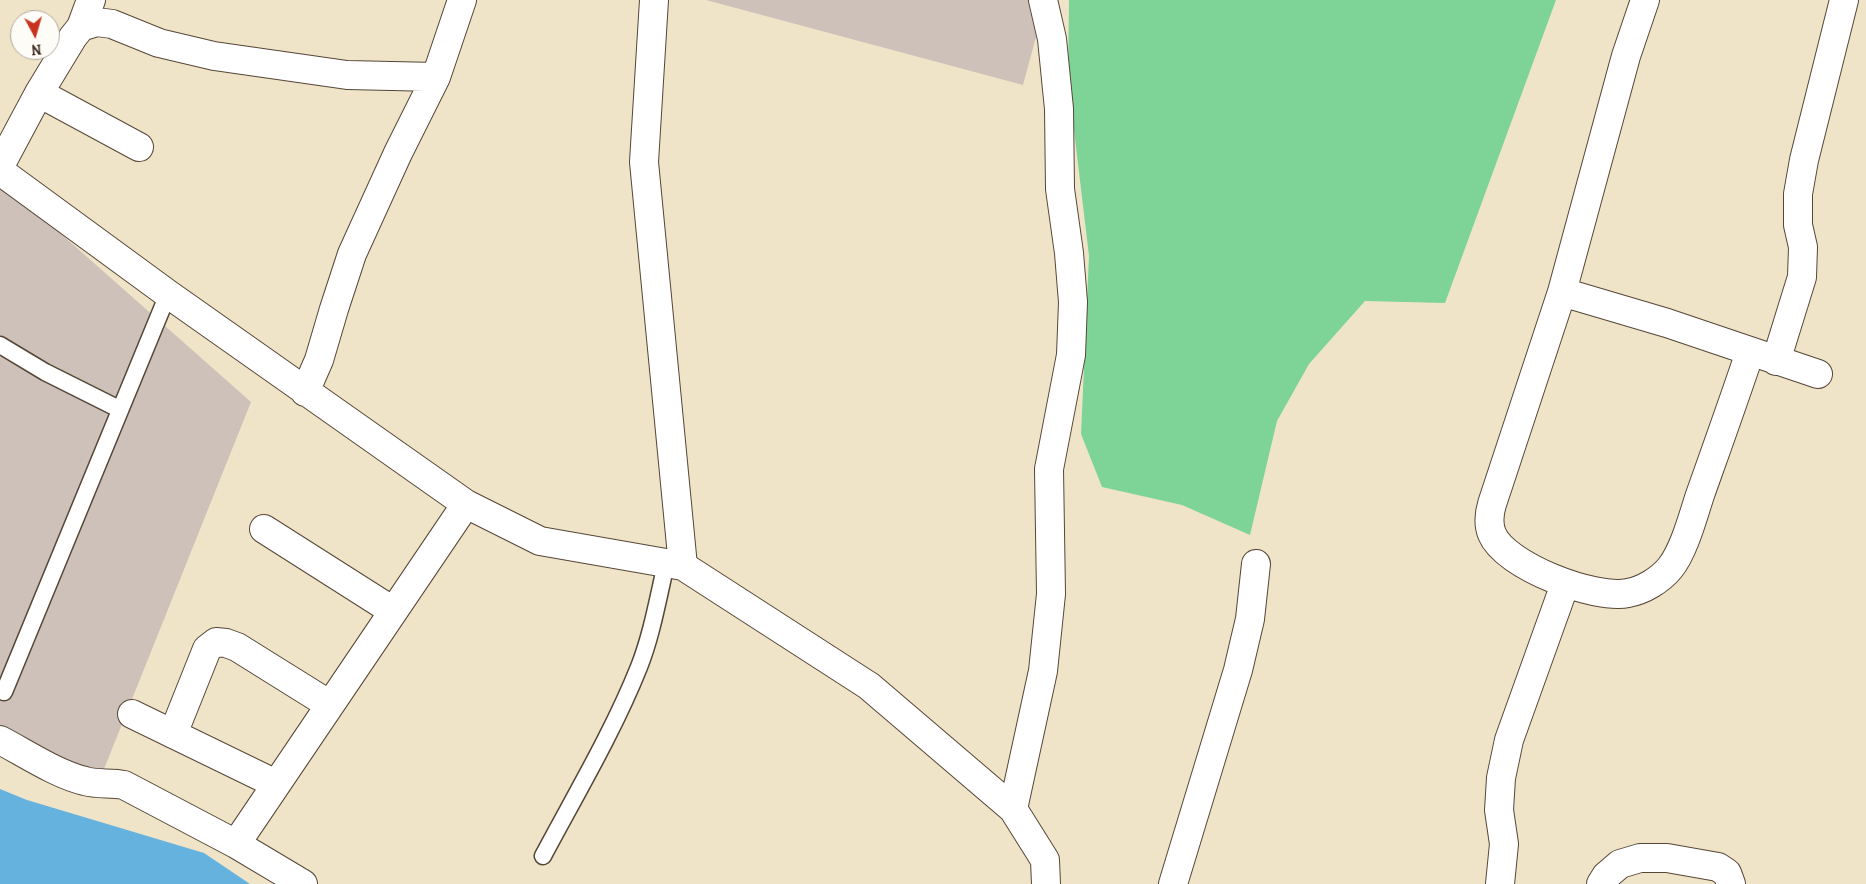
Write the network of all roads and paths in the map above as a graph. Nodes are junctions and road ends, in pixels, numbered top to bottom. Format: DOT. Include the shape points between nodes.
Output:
graph roads {
  1 [pos="91,0"];
  2 [pos="462,0"];
  3 [pos="654,0"];
  4 [pos="1043,0"];
  5 [pos="1645,0"];
  6 [pos="1844,0"];
  7 [pos="82,27"];
  8 [pos="436,77"];
  9 [pos="39,93"];
  10 [pos="139,147"];
  11 [pos="0,166"];
  12 [pos="0,171"];
  13 [pos="1562,292"];
  14 [pos="168,294"];
  15 [pos="0,345"];
  16 [pos="1750,352"];
  17 [pos="1776,361"];
  18 [pos="1818,374"];
  19 [pos="305,392"];
  20 [pos="119,409"];
  21 [pos="466,504"];
  22 [pos="264,529"];
  23 [pos="1256,564"];
  24 [pos="675,565"];
  25 [pos="1565,584"];
  26 [pos="393,611"];
  27 [pos="4,692"];
  28 [pos="330,705"];
  29 [pos="132,714"];
  30 [pos="173,734"];
  31 [pos="0,740"];
  32 [pos="276,784"];
  33 [pos="1013,809"];
  34 [pos="236,844"];
  35 [pos="543,856"];
  36 [pos="303,884"];
  37 [pos="1046,884"];
  38 [pos="1173,884"];
  39 [pos="1500,884"];
  40 [pos="1602,884"];
  41 [pos="1731,884"];
  1 -- 7 [label="street"];
  2 -- 8 [label="street"];
  3 -- 24 [label="street" via="644,162"];
  4 -- 33 [label="street" via="1052,39 1059,109 1060,189 1073,302 1071,346 1049,469 1051,594 1043,671"];
  5 -- 13 [label="street" via="1626,56"];
  6 -- 17 [label="street" via="1798,194 1802,277"];
  7 -- 8 [label="street" via="96,22 112,24 168,45 275,66 347,75"];
  7 -- 9 [label="street" via="72,37"];
  8 -- 19 [label="street" via="352,254 319,360"];
  9 -- 10 [label="street"];
  9 -- 11 [label="street"];
  12 -- 14 [label="street"];
  13 -- 16 [label="street"];
  13 -- 25 [label="street" via="1489,518 1492,534 1501,548"];
  14 -- 19 [label="street"];
  14 -- 20 [label="lane"];
  15 -- 20 [label="lane"];
  16 -- 17 [label="street"];
  16 -- 25 [label="street" via="1686,538 1670,567 1653,583 1628,593 1598,593"];
  17 -- 18 [label="street"];
  19 -- 21 [label="street"];
  20 -- 27 [label="lane"];
  21 -- 24 [label="street" via="540,541"];
  21 -- 26 [label="street"];
  22 -- 26 [label="street"];
  23 -- 38 [label="street" via="1250,620 1238,670"];
  24 -- 33 [label="street" via="869,686"];
  24 -- 35 [label="lane" via="639,666"];
  25 -- 39 [label="street" via="1510,740 1501,778 1499,810 1504,844"];
  26 -- 28 [label="street"];
  28 -- 30 [label="street" via="237,647 216,642 207,649"];
  28 -- 32 [label="street"];
  29 -- 30 [label="street"];
  30 -- 32 [label="street"];
  31 -- 34 [label="street" via="67,775 100,784 124,785"];
  32 -- 34 [label="street"];
  33 -- 37 [label="street" via="1044,860"];
  34 -- 36 [label="street"];
  40 -- 41 [label="street" via="1620,864 1640,858 1667,858 1718,867 1727,873"];
}
